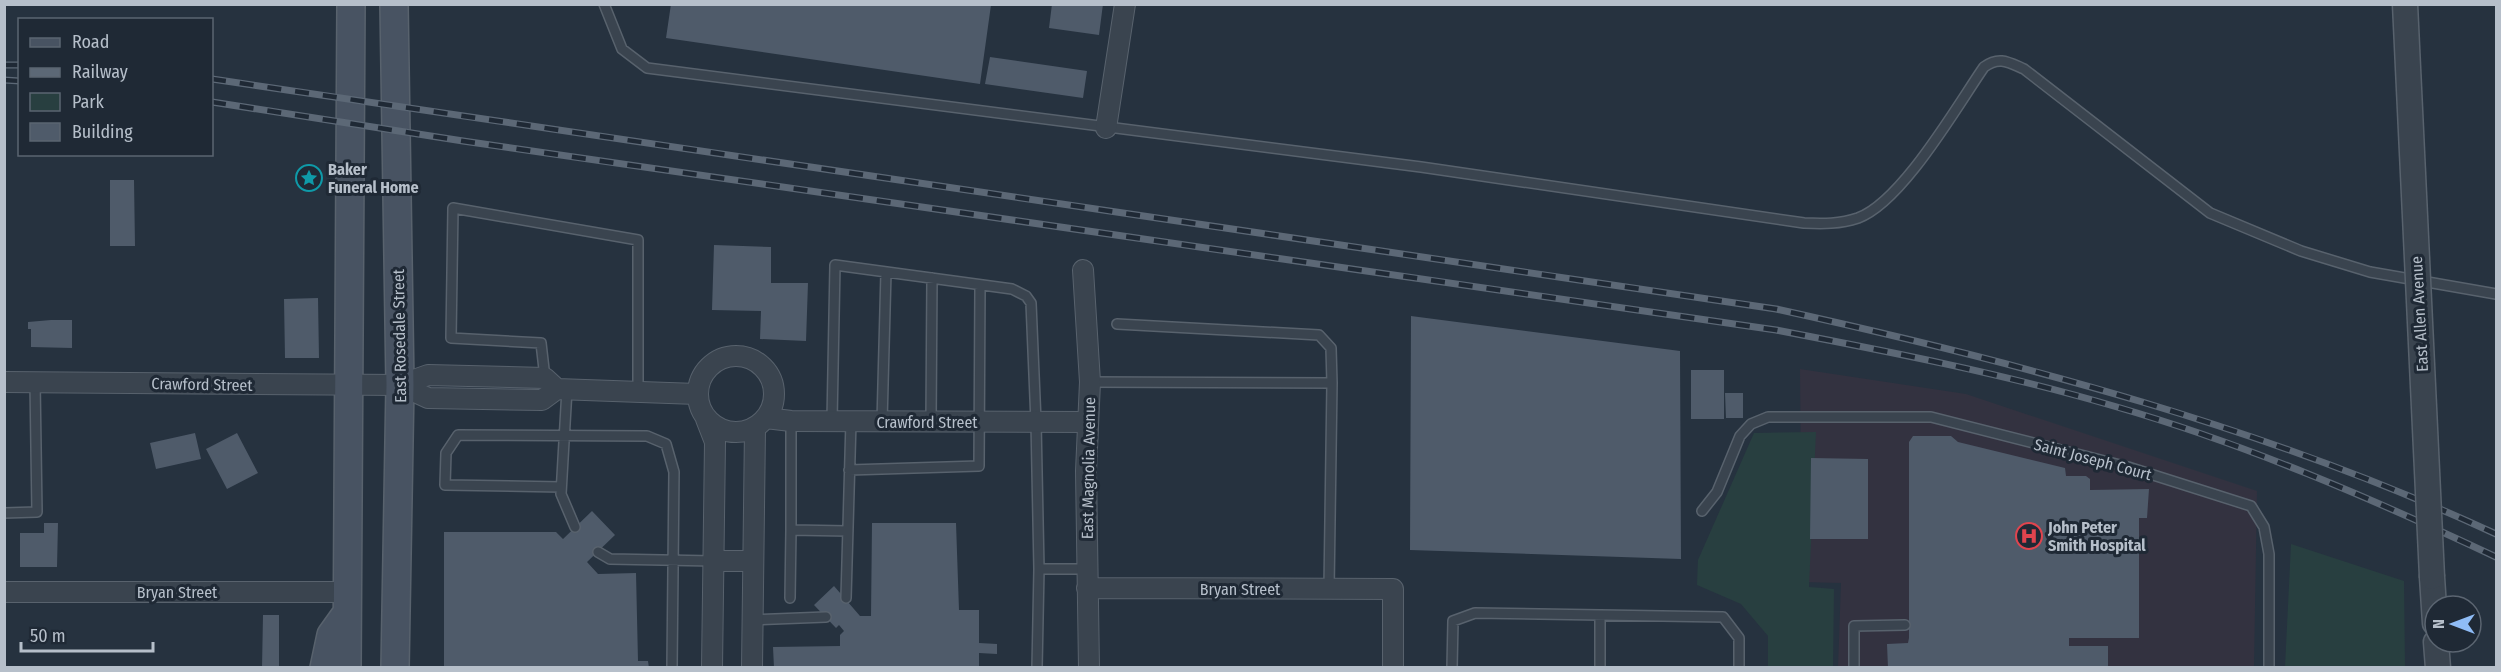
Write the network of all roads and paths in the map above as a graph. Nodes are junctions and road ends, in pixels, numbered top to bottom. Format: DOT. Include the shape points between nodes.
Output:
graph roads {
  1 [pos="351,4"];
  2 [pos="394,4"];
  3 [pos="604,4"];
  4 [pos="1125,4"];
  5 [pos="2405,4"];
  6 [pos="1106,128"];
  7 [pos="1083,270"];
  8 [pos="886,272"];
  9 [pos="932,278"];
  10 [pos="980,285"];
  11 [pos="2496,294"];
  12 [pos="1117,324"];
  13 [pos="4,382"];
  14 [pos="35,382"];
  15 [pos="1090,382"];
  16 [pos="1332,382"];
  17 [pos="348,385"];
  18 [pos="400,385"];
  19 [pos="556,386"];
  20 [pos="638,392"];
  21 [pos="696,394"];
  22 [pos="706,419"];
  23 [pos="791,421"];
  24 [pos="842,421"];
  25 [pos="882,422"];
  26 [pos="931,422"];
  27 [pos="977,422"];
  28 [pos="1036,422"];
  29 [pos="1088,422"];
  30 [pos="760,423"];
  31 [pos="564,435"];
  32 [pos="849,470"];
  33 [pos="561,487"];
  34 [pos="1702,511"];
  35 [pos="4,513"];
  36 [pos="575,527"];
  37 [pos="791,530"];
  38 [pos="848,531"];
  39 [pos="598,552"];
  40 [pos="675,560"];
  41 [pos="714,561"];
  42 [pos="753,561"];
  43 [pos="1038,568"];
  44 [pos="1087,579"];
  45 [pos="1329,589"];
  46 [pos="4,592"];
  47 [pos="2433,594"];
  48 [pos="790,598"];
  49 [pos="846,598"];
  50 [pos="349,602"];
  51 [pos="1600,615"];
  52 [pos="826,617"];
  53 [pos="752,620"];
  54 [pos="1905,625"];
  55 [pos="324,668"];
  56 [pos="347,668"];
  57 [pos="395,668"];
  58 [pos="672,668"];
  59 [pos="712,668"];
  60 [pos="752,668"];
  61 [pos="1037,668"];
  62 [pos="1089,668"];
  63 [pos="1393,668"];
  64 [pos="1452,668"];
  65 [pos="1600,668"];
  66 [pos="1739,668"];
  67 [pos="1854,668"];
  68 [pos="2269,668"];
  1 -- 17 [label="main road"];
  2 -- 18 [label="main road, East Rosedale Street"];
  3 -- 6 [label="lane" via="622,49 647,68"];
  4 -- 6 [label="street"];
  5 -- 47 [label="street, East Allen Avenue, bridge"];
  6 -- 11 [label="lane" via="1421,167 1729,214 1836,224 1861,217 1882,203 1912,170 1984,67 1993,60 2003,60 2024,69 2210,213 2301,251 2370,272"];
  7 -- 15 [label="street, East Magnolia Avenue"];
  8 -- 9 [label="lane"];
  8 -- 24 [label="lane" via="835,265"];
  8 -- 25 [label="lane"];
  9 -- 10 [label="lane"];
  9 -- 26 [label="lane"];
  10 -- 27 [label="lane"];
  10 -- 28 [label="lane" via="1012,289 1031,303"];
  12 -- 16 [label="lane" via="1319,335 1331,348"];
  13 -- 14 [label="street, Crawford Street"];
  14 -- 17 [label="street, Crawford Street"];
  14 -- 35 [label="lane" via="37,512"];
  15 -- 16 [label="lane"];
  15 -- 29 [label="street, East Magnolia Avenue"];
  16 -- 45 [label="lane"];
  17 -- 18 [label="street, Crawford Street"];
  17 -- 50 [label="main road"];
  18 -- 19 [label="street, Crawford Street" via="428,398 542,400"];
  18 -- 57 [label="main road, East Rosedale Street"];
  19 -- 20 [label="street, Crawford Street"];
  19 -- 20 [label="lane" via="542,343 451,338 453,208 638,240"];
  19 -- 31 [label="lane"];
  20 -- 21 [label="street, Crawford Street"];
  21 -- 22 [label="street"];
  21 -- 30 [label="street" via="704,371 711,365 724,357 748,357 768,372 774,395"];
  22 -- 30 [label="street" via="729,432"];
  22 -- 41 [label="street" via="715,442"];
  23 -- 24 [label="street, Crawford Street"];
  23 -- 30 [label="street, Crawford Street"];
  23 -- 37 [label="lane"];
  24 -- 25 [label="street, Crawford Street"];
  24 -- 32 [label="lane"];
  25 -- 26 [label="street, Crawford Street"];
  26 -- 27 [label="street, Crawford Street"];
  27 -- 28 [label="street, Crawford Street"];
  27 -- 32 [label="lane" via="979,466"];
  28 -- 29 [label="street, Crawford Street"];
  28 -- 43 [label="lane"];
  29 -- 44 [label="street, East Magnolia Avenue"];
  30 -- 42 [label="street"];
  31 -- 33 [label="lane"];
  31 -- 33 [label="lane" via="458,435 446,453 445,485"];
  31 -- 40 [label="lane" via="647,436 666,444 674,472"];
  32 -- 38 [label="lane"];
  33 -- 36 [label="lane"];
  34 -- 68 [label="lane, Saint Joseph Court" via="1717,492 1740,436 1751,424 1768,417 1931,417 2128,467 2251,506 2264,527 2269,554"];
  37 -- 38 [label="lane"];
  37 -- 48 [label="lane"];
  38 -- 49 [label="lane"];
  39 -- 40 [label="lane" via="610,559"];
  40 -- 41 [label="lane"];
  40 -- 58 [label="lane"];
  41 -- 42 [label="street"];
  41 -- 59 [label="street"];
  42 -- 53 [label="street"];
  43 -- 44 [label="lane"];
  43 -- 61 [label="lane"];
  44 -- 45 [label="street, Bryan Street"];
  44 -- 62 [label="street, East Magnolia Avenue"];
  45 -- 63 [label="street, Bryan Street" via="1393,589"];
  46 -- 50 [label="street, Bryan Street"];
  50 -- 55 [label="main road" via="331,635"];
  50 -- 56 [label="main road"];
  51 -- 64 [label="lane" via="1475,613 1453,621"];
  51 -- 65 [label="lane"];
  51 -- 66 [label="lane" via="1723,617 1739,638"];
  52 -- 53 [label="lane"];
  53 -- 60 [label="street"];
  54 -- 67 [label="lane" via="1854,626"];
}
